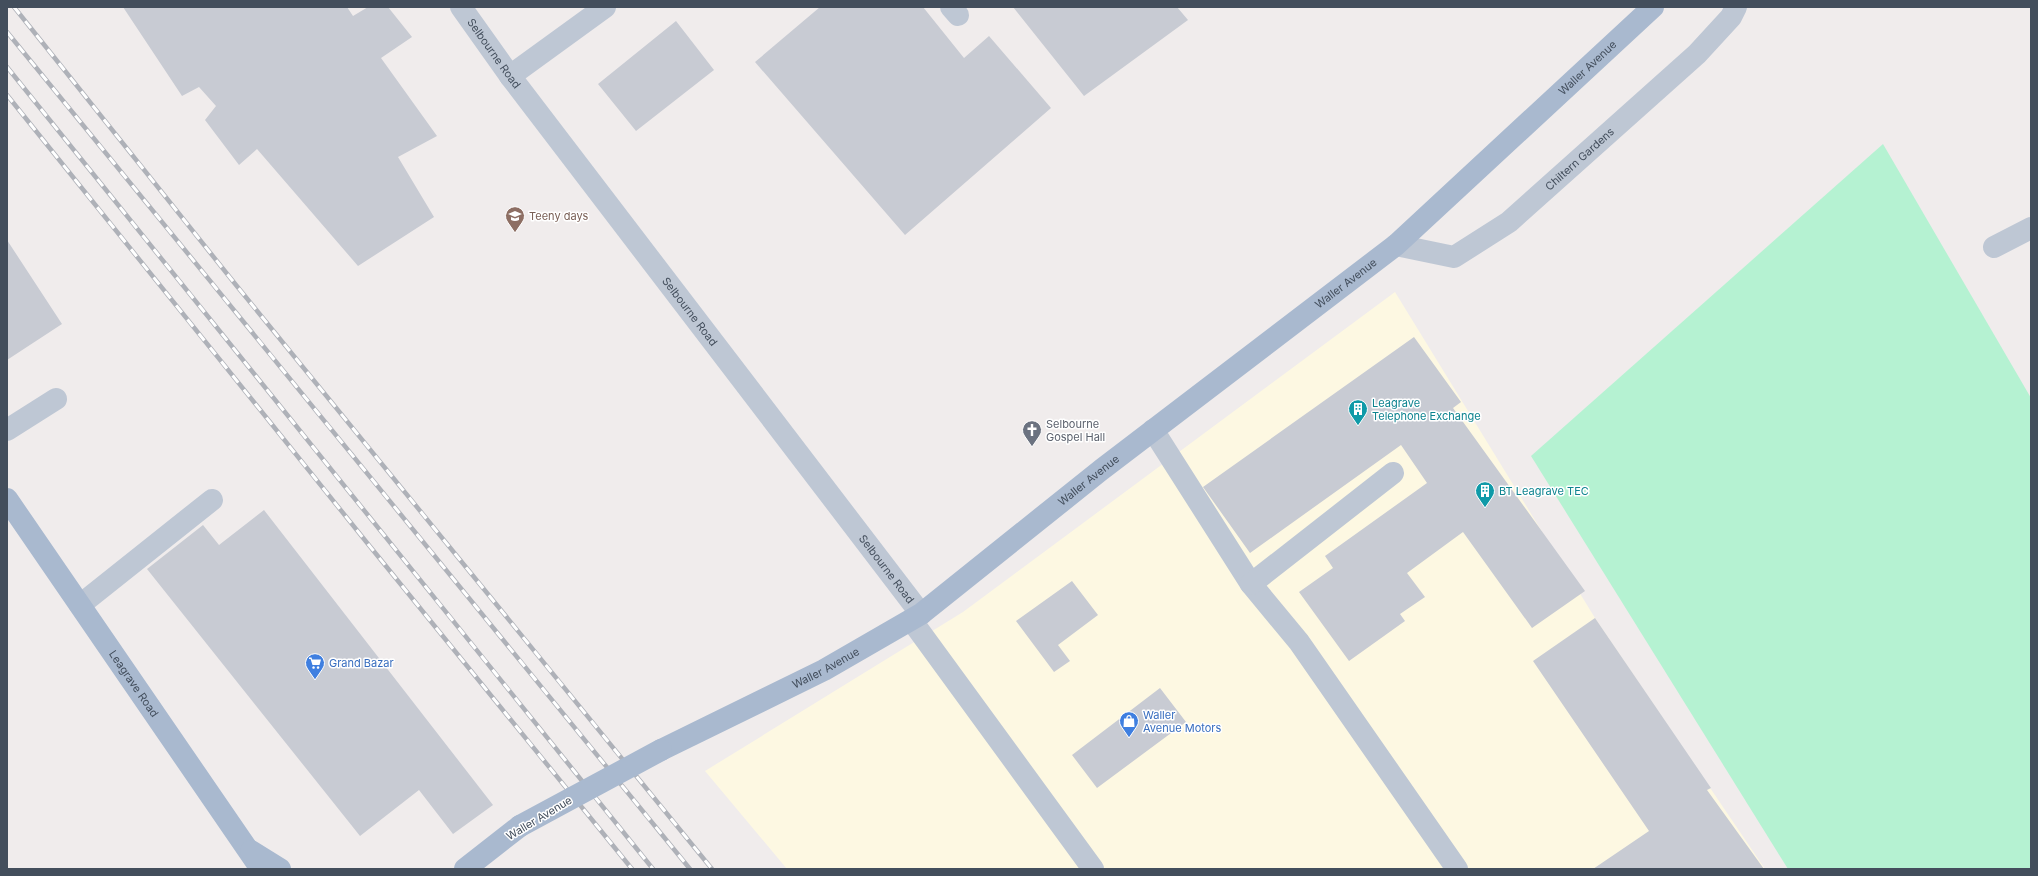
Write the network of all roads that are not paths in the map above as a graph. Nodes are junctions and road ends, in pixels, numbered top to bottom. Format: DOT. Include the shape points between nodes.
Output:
graph roads {
  1 [pos="461,7"];
  2 [pos="605,7"];
  3 [pos="1653,7"];
  4 [pos="1736,7"];
  5 [pos="510,76"];
  6 [pos="2031,228"];
  7 [pos="1396,245"];
  8 [pos="1994,247"];
  9 [pos="56,399"];
  10 [pos="7,430"];
  11 [pos="1153,430"];
  12 [pos="1393,473"];
  13 [pos="7,499"];
  14 [pos="212,500"];
  15 [pos="1251,584"];
  16 [pos="80,605"];
  17 [pos="916,618"];
  18 [pos="249,850"];
  19 [pos="261,869"];
  20 [pos="280,869"];
  21 [pos="465,869"];
  22 [pos="1093,869"];
  23 [pos="1457,869"];
  1 -- 5 [label="street, Selbourne Road"];
  2 -- 5 [label="street"];
  3 -- 7 [label="main road, Waller Avenue"];
  4 -- 7 [label="street, Chiltern Gardens" via="1731,17 1697,54 1509,222 1454,257"];
  5 -- 17 [label="street, Selbourne Road"];
  6 -- 8 [label="street"];
  7 -- 11 [label="main road, Waller Avenue"];
  9 -- 10 [label="street"];
  11 -- 15 [label="street"];
  11 -- 17 [label="main road, Waller Avenue"];
  12 -- 15 [label="street"];
  13 -- 16 [label="main road, Leagrave Road"];
  14 -- 16 [label="street"];
  15 -- 23 [label="street" via="1299,642"];
  16 -- 18 [label="main road, Leagrave Road"];
  17 -- 21 [label="main road, Waller Avenue, bridge" via="780,692 661,750 520,826"];
  17 -- 22 [label="street, Selbourne Road"];
  18 -- 19 [label="main road, Leagrave Road"];
  18 -- 20 [label="main road"];
}
